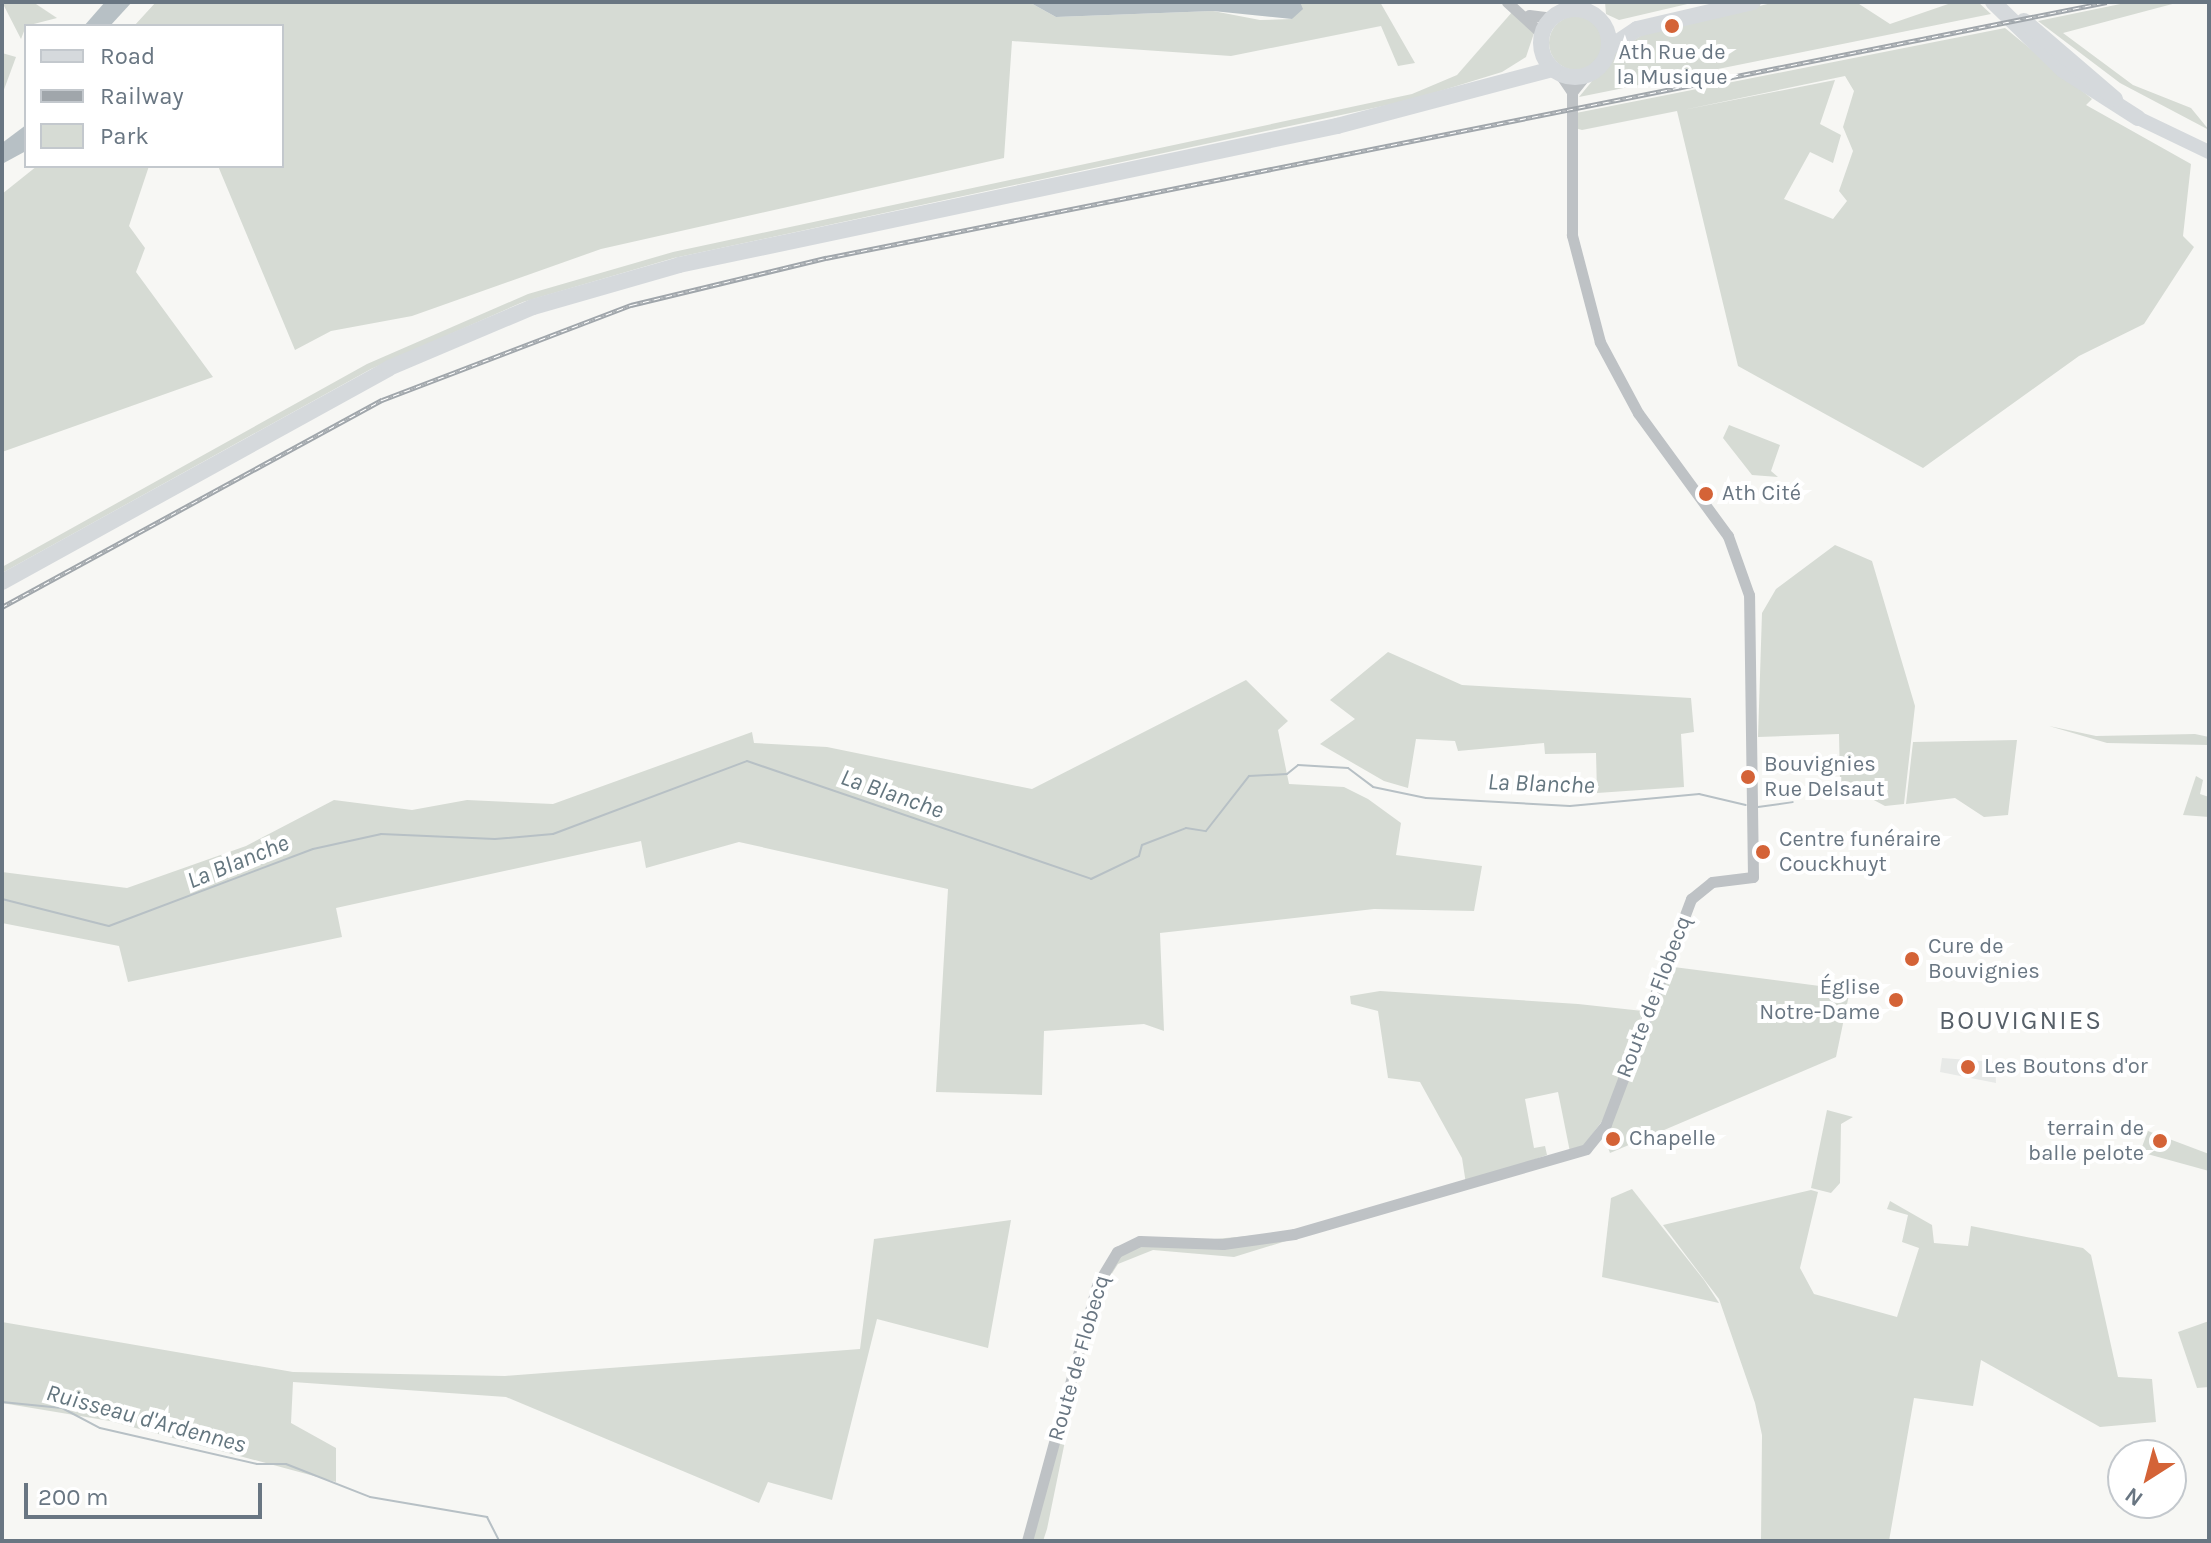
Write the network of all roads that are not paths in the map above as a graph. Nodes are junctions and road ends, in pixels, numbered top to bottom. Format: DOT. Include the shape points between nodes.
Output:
graph roads {
  1 [pos="1507,2"];
  2 [pos="1728,2"];
  3 [pos="1753,2"];
  4 [pos="1993,2"];
  5 [pos="2005,2"];
  6 [pos="1583,6"];
  7 [pos="1600,14"];
  8 [pos="1528,15"];
  9 [pos="1553,18"];
  10 [pos="1542,38"];
  11 [pos="1609,48"];
  12 [pos="1556,71"];
  13 [pos="1586,75"];
  14 [pos="1490,83"];
  15 [pos="1572,92"];
  16 [pos="2138,118"];
  17 [pos="2209,152"];
  18 [pos="2,582"];
  19 [pos="1027,1541"];
  1 -- 8 [label="street"];
  2 -- 7 [label="highway" via="1622,25"];
  3 -- 11 [label="highway" via="1637,29"];
  4 -- 16 [label="highway" via="2063,70"];
  5 -- 16 [label="highway"];
  6 -- 7 [label="highway"];
  6 -- 9 [label="highway"];
  7 -- 11 [label="highway"];
  8 -- 9 [label="street"];
  8 -- 10 [label="street"];
  9 -- 10 [label="highway"];
  10 -- 12 [label="highway"];
  10 -- 14 [label="highway" via="1522,65"];
  11 -- 13 [label="highway"];
  12 -- 13 [label="highway"];
  12 -- 14 [label="highway"];
  12 -- 15 [label="street"];
  13 -- 15 [label="street"];
  14 -- 18 [label="highway" via="1337,126 679,265 533,307 389,368"];
  15 -- 19 [label="street, Route de Flobecq" via="1568,208 1592,320 1627,396 1728,536 1749,595 1753,877 1712,882 1691,899 1606,1124 1586,1149 1294,1234 1223,1244 1140,1241 1111,1258 1097,1285"];
  16 -- 17 [label="main road"];
}
